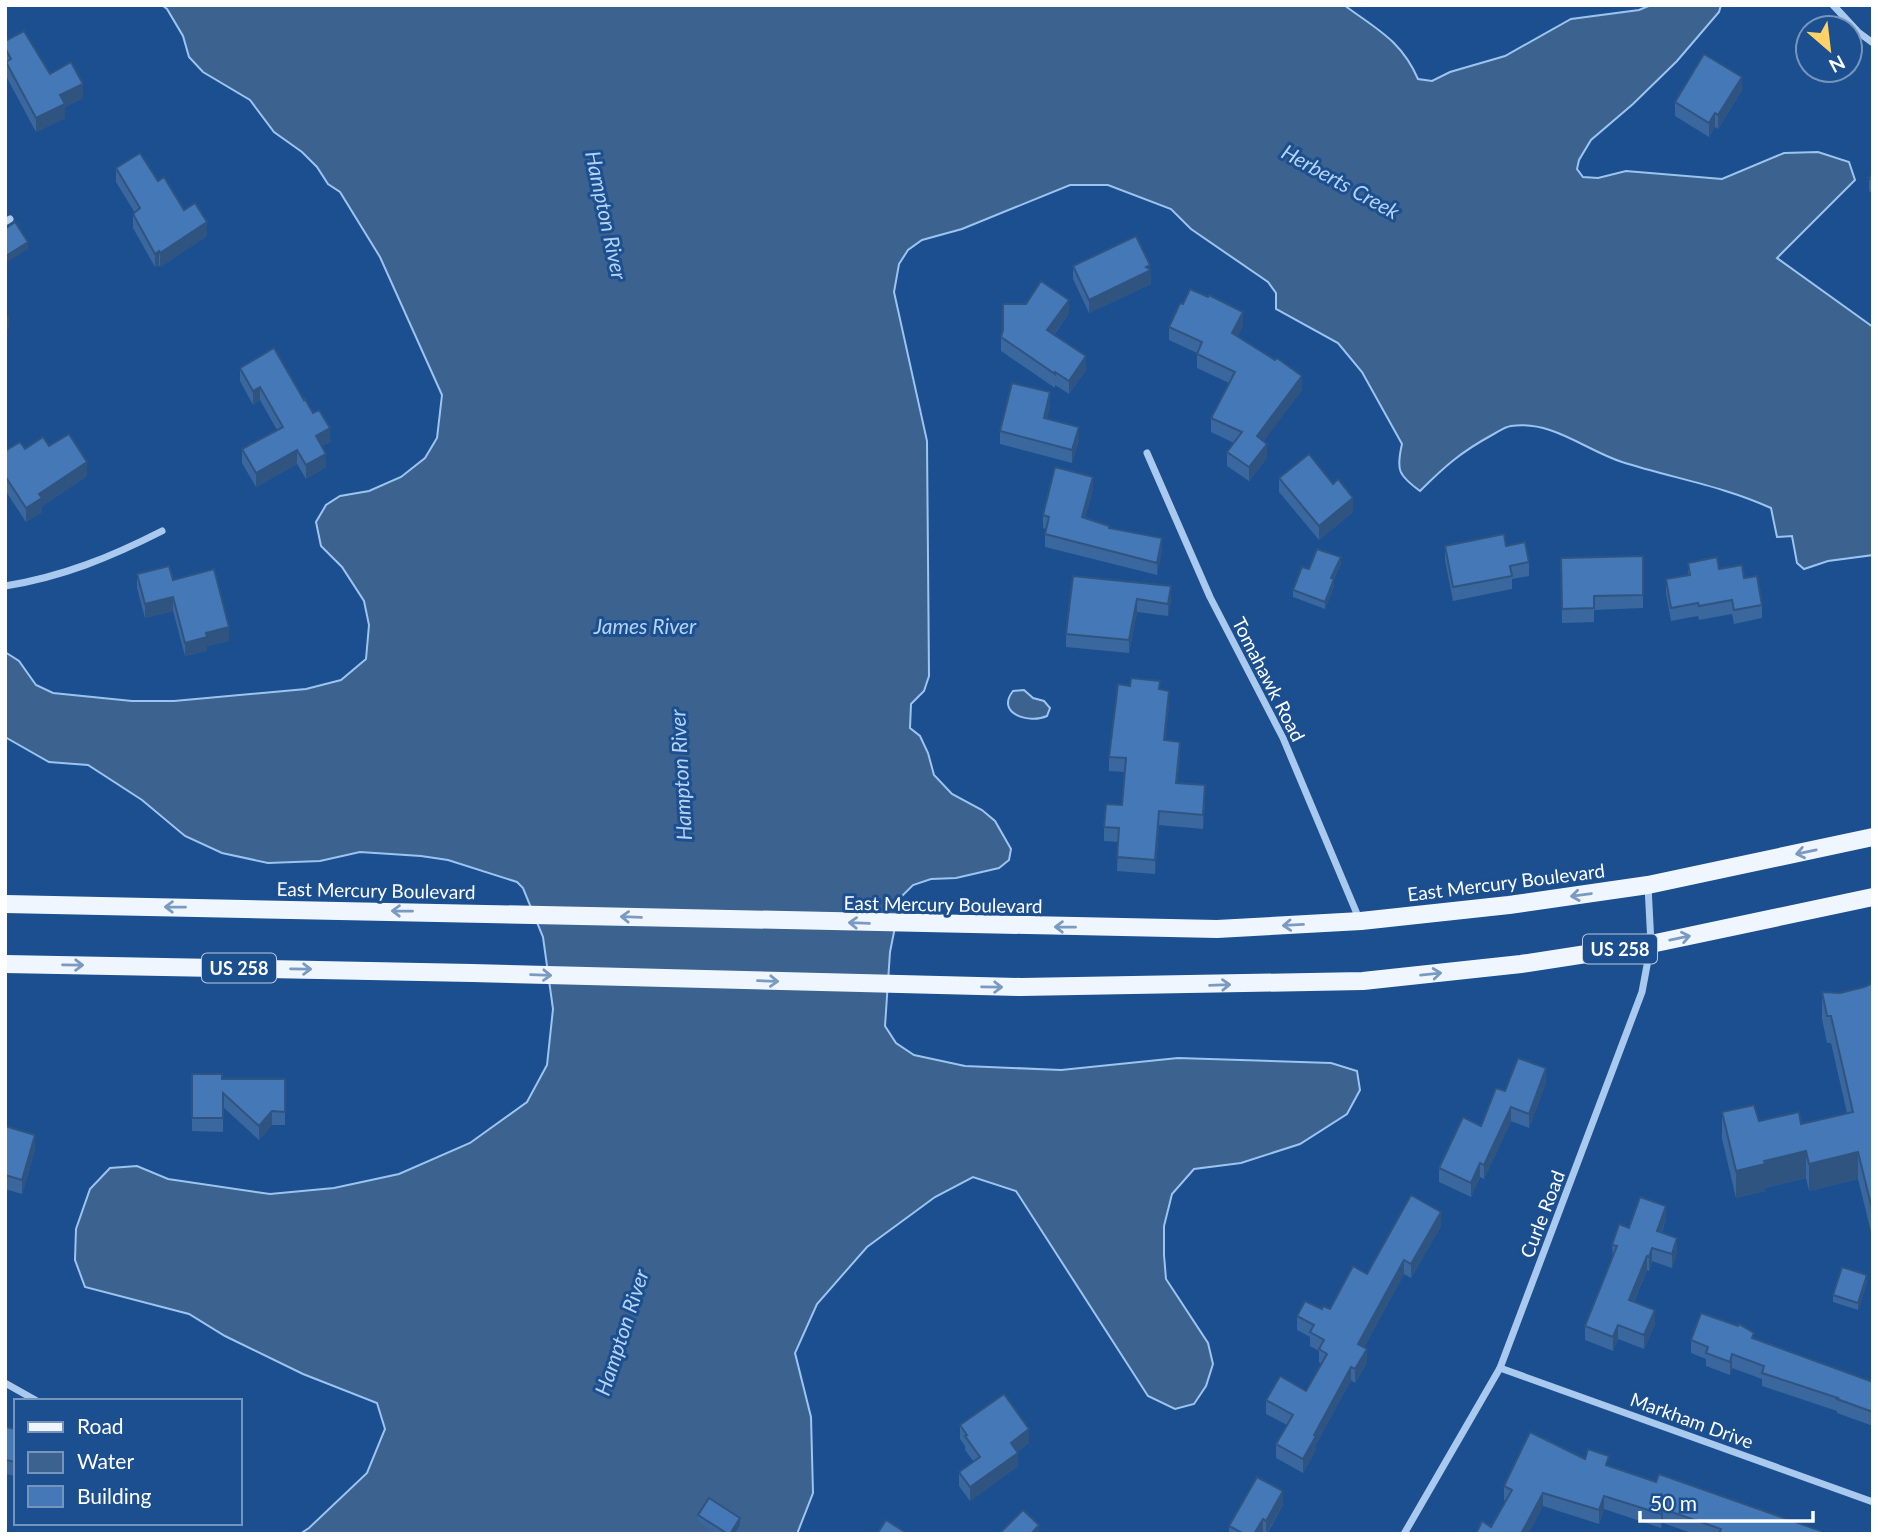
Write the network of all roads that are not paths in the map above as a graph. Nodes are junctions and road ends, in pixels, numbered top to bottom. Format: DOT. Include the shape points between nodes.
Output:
graph roads {
  1 [pos="1833,5"];
  2 [pos="1873,43"];
  3 [pos="1147,453"];
  4 [pos="162,531"];
  5 [pos="5,586"];
  6 [pos="1873,837"];
  7 [pos="1648,885"];
  8 [pos="1873,897"];
  9 [pos="5,904"];
  10 [pos="1361,921"];
  11 [pos="1651,944"];
  12 [pos="5,964"];
  13 [pos="1500,1368"];
  14 [pos="5,1383"];
  15 [pos="33,1399"];
  16 [pos="1873,1502"];
  17 [pos="1404,1534"];
  1 -- 2 [label="street"];
  3 -- 10 [label="street, Tomahawk Road" via="1210,597 1283,738"];
  4 -- 5 [label="street" via="77,569"];
  6 -- 7 [label="main road, East Mercury Boulevard, one-way"];
  7 -- 10 [label="main road, East Mercury Boulevard, one-way"];
  7 -- 11 [label="street, Curle Road"];
  11 -- 8 [label="main road, US 258, one-way"];
  10 -- 9 [label="main road, East Mercury Boulevard, one-way" via="1217,929"];
  12 -- 11 [label="main road, US 258, one-way" via="924,986 1196,985 1363,981"];
  11 -- 13 [label="street, Curle Road" via="1642,992"];
  13 -- 16 [label="street, Markham Drive"];
  13 -- 17 [label="street, Curle Road"];
  14 -- 15 [label="street"];
}
